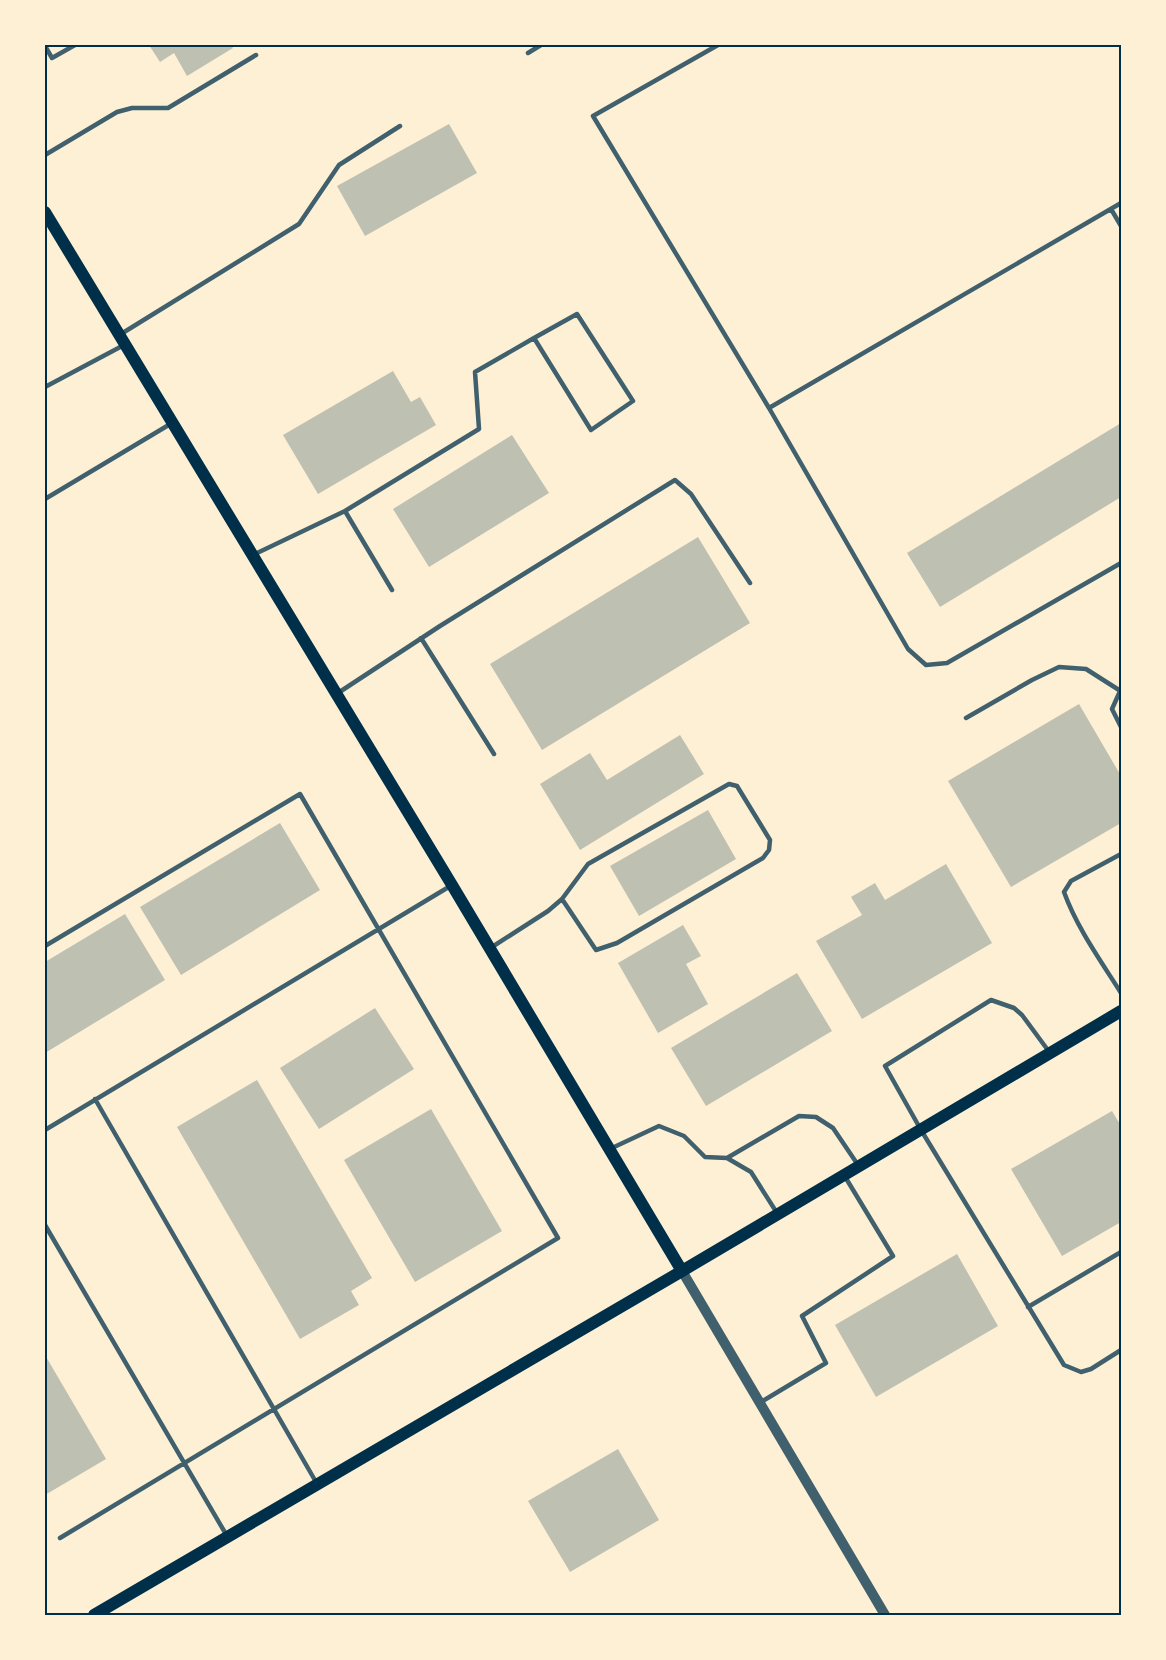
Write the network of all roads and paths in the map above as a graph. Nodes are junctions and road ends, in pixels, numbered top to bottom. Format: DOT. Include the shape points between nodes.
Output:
graph roads {
  1 [pos="75,45"];
  2 [pos="542,45"];
  3 [pos="718,45"];
  4 [pos="45,46"];
  5 [pos="528,53"];
  6 [pos="256,55"];
  7 [pos="400,126"];
  8 [pos="45,155"];
  9 [pos="1121,203"];
  10 [pos="1111,209"];
  11 [pos="45,213"];
  12 [pos="1121,226"];
  13 [pos="534,338"];
  14 [pos="122,340"];
  15 [pos="45,387"];
  16 [pos="769,408"];
  17 [pos="172,423"];
  18 [pos="45,499"];
  19 [pos="345,511"];
  20 [pos="252,555"];
  21 [pos="1121,563"];
  22 [pos="750,583"];
  23 [pos="392,590"];
  24 [pos="421,638"];
  25 [pos="1120,689"];
  26 [pos="336,694"];
  27 [pos="966,718"];
  28 [pos="1121,727"];
  29 [pos="494,754"];
  30 [pos="1121,854"];
  31 [pos="452,885"];
  32 [pos="562,899"];
  33 [pos="379,929"];
  34 [pos="45,946"];
  35 [pos="489,949"];
  36 [pos="1121,993"];
  37 [pos="1121,1011"];
  38 [pos="1050,1053"];
  39 [pos="95,1099"];
  40 [pos="45,1130"];
  41 [pos="921,1130"];
  42 [pos="609,1149"];
  43 [pos="727,1158"];
  44 [pos="860,1166"];
  45 [pos="844,1175"];
  46 [pos="778,1214"];
  47 [pos="45,1225"];
  48 [pos="1121,1252"];
  49 [pos="682,1271"];
  50 [pos="1028,1307"];
  51 [pos="1121,1350"];
  52 [pos="759,1402"];
  53 [pos="274,1410"];
  54 [pos="184,1464"];
  55 [pos="317,1485"];
  56 [pos="227,1537"];
  57 [pos="60,1538"];
  58 [pos="94,1615"];
  59 [pos="885,1615"];
  1 -- 4 [label="lane" via="52,58"];
  2 -- 5 [label="lane"];
  3 -- 16 [label="lane" via="593,116"];
  6 -- 8 [label="lane" via="168,108 117,112"];
  7 -- 14 [label="lane" via="339,165 299,224"];
  9 -- 10 [label="lane"];
  10 -- 12 [label="lane"];
  10 -- 16 [label="lane"];
  11 -- 14 [label="main road"];
  13 -- 13 [label="lane" via="591,430 633,401 577,314"];
  13 -- 19 [label="lane" via="475,372 479,429"];
  14 -- 15 [label="lane"];
  14 -- 17 [label="main road"];
  16 -- 21 [label="lane" via="908,649 926,665 947,663"];
  17 -- 18 [label="lane"];
  17 -- 20 [label="main road"];
  19 -- 20 [label="lane"];
  19 -- 23 [label="lane"];
  20 -- 26 [label="main road"];
  22 -- 24 [label="lane" via="691,494 675,480"];
  24 -- 26 [label="lane"];
  24 -- 29 [label="lane"];
  25 -- 27 [label="lane" via="1086,669 1059,667"];
  25 -- 28 [label="lane" via="1112,709"];
  26 -- 31 [label="main road"];
  30 -- 36 [label="lane" via="1071,881 1064,892"];
  31 -- 33 [label="lane"];
  31 -- 35 [label="main road"];
  32 -- 32 [label="lane" via="588,864 729,784 737,786 770,840 763,858 602,949 596,950"];
  32 -- 35 [label="lane"];
  33 -- 34 [label="lane" via="300,794"];
  33 -- 39 [label="lane"];
  33 -- 53 [label="lane" via="558,1238"];
  35 -- 42 [label="main road"];
  37 -- 38 [label="main road"];
  38 -- 41 [label="main road"];
  38 -- 41 [label="lane" via="1022,1015 991,1000 885,1066"];
  39 -- 40 [label="lane"];
  39 -- 53 [label="lane"];
  41 -- 44 [label="main road"];
  41 -- 50 [label="lane"];
  42 -- 43 [label="lane" via="659,1125 684,1136 705,1157"];
  42 -- 49 [label="main road"];
  43 -- 44 [label="lane" via="799,1116 816,1117 833,1128"];
  43 -- 46 [label="lane" via="751,1172"];
  44 -- 45 [label="main road"];
  45 -- 46 [label="main road"];
  45 -- 52 [label="lane" via="893,1256 802,1316 826,1363"];
  46 -- 49 [label="main road"];
  47 -- 54 [label="lane"];
  48 -- 50 [label="lane"];
  49 -- 52 [label="street"];
  49 -- 55 [label="main road"];
  50 -- 51 [label="lane" via="1064,1365 1081,1372"];
  52 -- 59 [label="street"];
  53 -- 54 [label="lane"];
  53 -- 55 [label="lane"];
  54 -- 56 [label="lane"];
  54 -- 57 [label="lane"];
  55 -- 56 [label="main road"];
  56 -- 58 [label="main road"];
}
